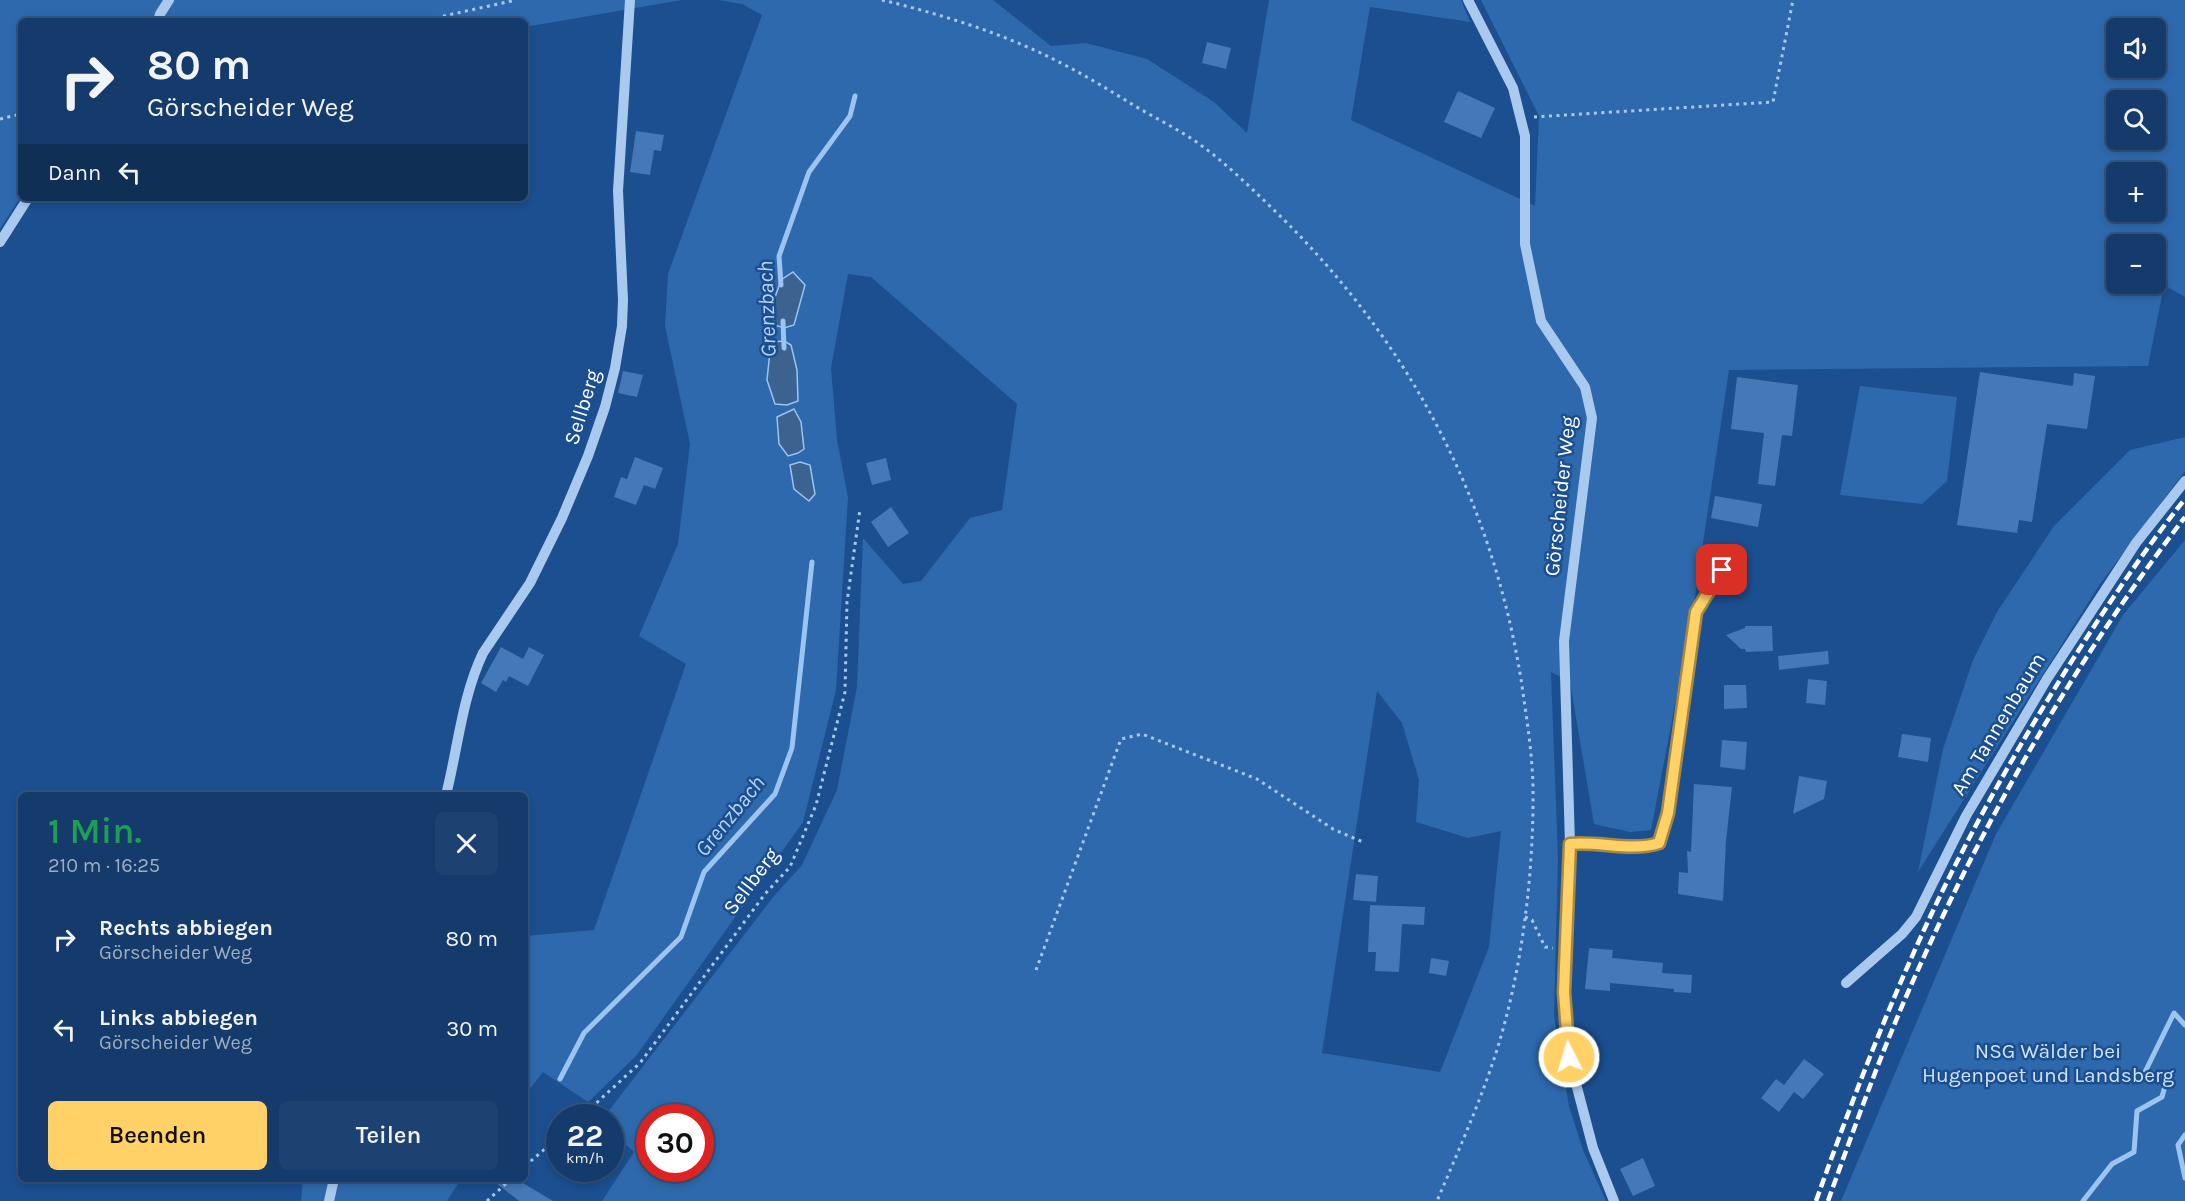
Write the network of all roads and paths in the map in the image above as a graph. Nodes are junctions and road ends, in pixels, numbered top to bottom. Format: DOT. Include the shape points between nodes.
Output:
graph roads {
  1 [pos="169,0"];
  2 [pos="516,0"];
  3 [pos="630,0"];
  4 [pos="882,0"];
  5 [pos="1468,0"];
  6 [pos="1793,0"];
  7 [pos="159,18"];
  8 [pos="435,18"];
  9 [pos="18,115"];
  10 [pos="0,118"];
  11 [pos="1521,118"];
  12 [pos="26,201"];
  13 [pos="0,242"];
  14 [pos="2185,482"];
  15 [pos="860,509"];
  16 [pos="1722,570"];
  17 [pos="447,792"];
  18 [pos="1363,842"];
  19 [pos="1570,844"];
  20 [pos="1525,917"];
  21 [pos="1566,950"];
  22 [pos="1036,970"];
  23 [pos="1846,983"];
  24 [pos="595,1104"];
  25 [pos="546,1148"];
  26 [pos="528,1163"];
  27 [pos="333,1182"];
  28 [pos="508,1182"];
  29 [pos="329,1201"];
  30 [pos="486,1201"];
  31 [pos="1437,1201"];
  32 [pos="1614,1201"];
  1 -- 7 [label="street"];
  2 -- 8 [label="path"];
  3 -- 17 [label="street, Sellberg" via="618,191 622,326 615,368 588,456 562,518 530,583 477,665"];
  4 -- 20 [label="path" via="1032,49 1195,142 1244,181 1323,260 1392,348 1460,473 1496,569 1512,631 1532,760"];
  5 -- 11 [label="street, Görscheider Weg" via="1513,88"];
  6 -- 11 [label="path" via="1773,102"];
  9 -- 10 [label="path"];
  11 -- 19 [label="street, Görscheider Weg" via="1525,136 1525,244 1541,321 1585,387 1592,418 1563,641"];
  12 -- 13 [label="street"];
  14 -- 23 [label="street, Am Tannenbaum" via="2136,543 2047,679 1966,816 1916,917"];
  15 -- 24 [label="path, Sellberg" via="847,602 844,692 816,805 790,867 765,894 640,1063"];
  16 -- 19 [label="street" via="1696,612 1668,813 1659,843"];
  18 -- 22 [label="path" via="1333,829 1257,779 1142,734 1121,739"];
  19 -- 21 [label="street, Görscheider Weg"];
  20 -- 21 [label="path" via="1532,920 1545,947"];
  20 -- 31 [label="path" via="1495,1055"];
  21 -- 32 [label="street, Görscheider Weg" via="1564,992 1569,1057 1593,1148"];
  25 -- 26 [label="path"];
  27 -- 29 [label="street"];
  28 -- 30 [label="path"];
}
